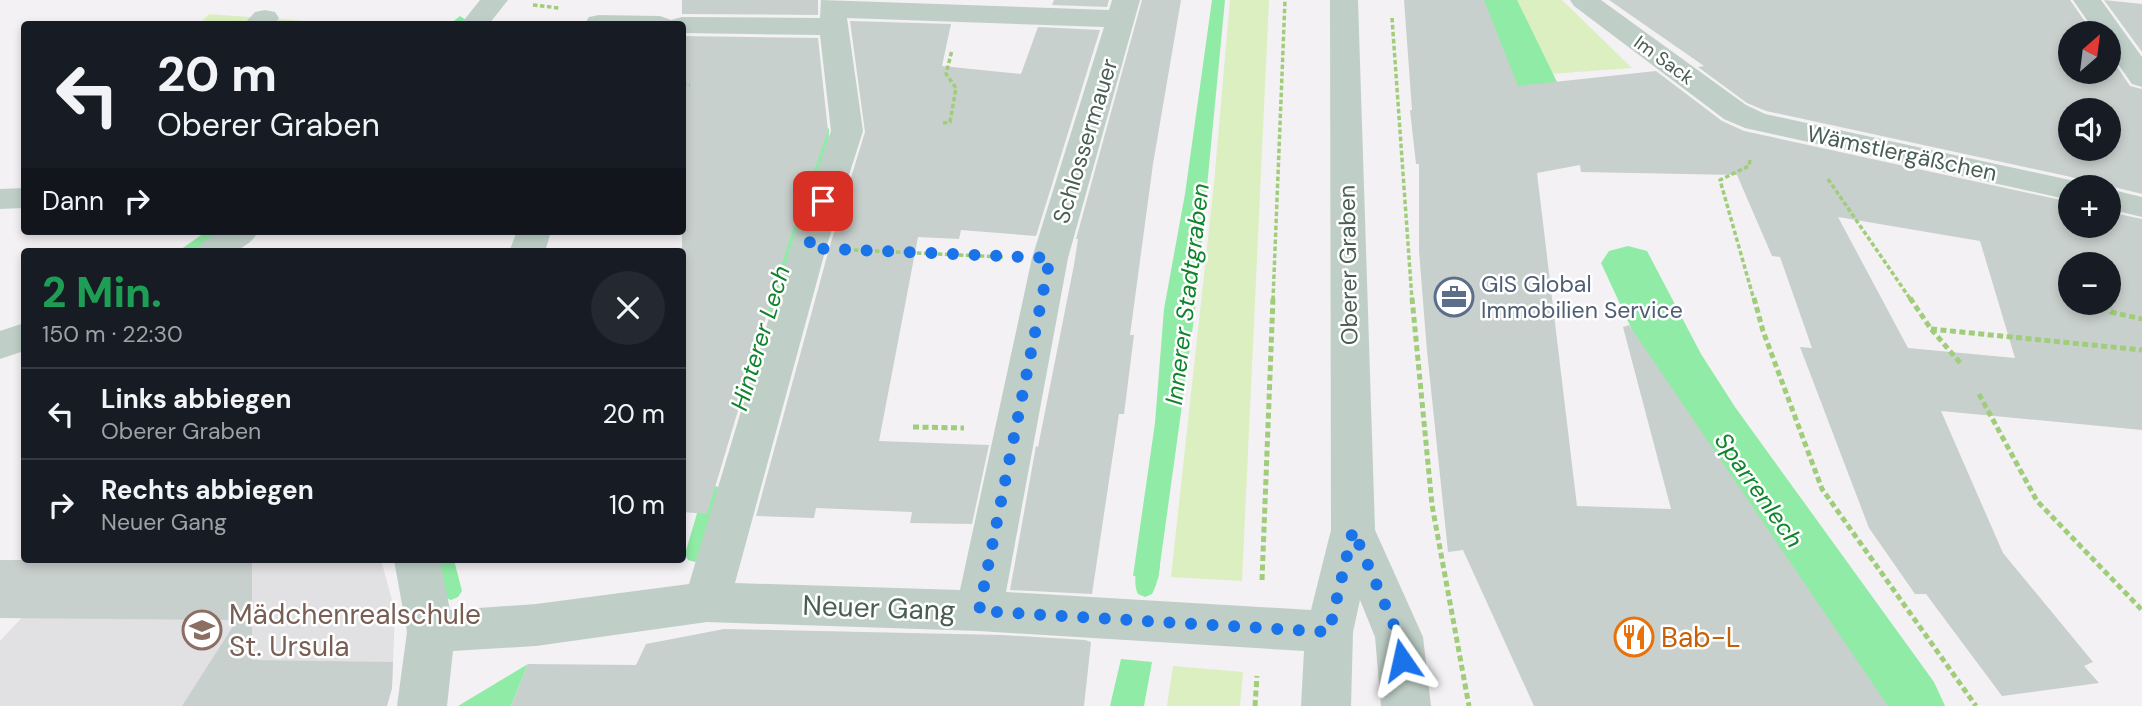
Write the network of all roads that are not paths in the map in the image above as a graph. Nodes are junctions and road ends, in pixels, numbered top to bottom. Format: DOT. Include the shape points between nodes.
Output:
graph roads {
  1 [pos="495,0"];
  2 [pos="1344,0"];
  3 [pos="2087,0"];
  4 [pos="1589,4"];
  5 [pos="1124,10"];
  6 [pos="834,12"];
  7 [pos="602,16"];
  8 [pos="478,21"];
  9 [pos="638,21"];
  10 [pos="686,25"];
  11 [pos="2142,78"];
  12 [pos="1746,117"];
  13 [pos="2058,187"];
  14 [pos="21,198"];
  15 [pos="0,199"];
  16 [pos="2121,202"];
  17 [pos="2142,207"];
  18 [pos="236,235"];
  19 [pos="219,248"];
  20 [pos="21,337"];
  21 [pos="0,346"];
  22 [pos="1353,530"];
  23 [pos="418,563"];
  24 [pos="707,602"];
  25 [pos="979,611"];
  26 [pos="431,632"];
  27 [pos="1329,632"];
  28 [pos="422,706"];
  29 [pos="1326,706"];
  30 [pos="1406,706"];
  1 -- 8 [label="street"];
  2 -- 22 [label="street, Oberer Graben"];
  3 -- 11 [label="street"];
  4 -- 12 [label="street, Im Sack"];
  5 -- 6 [label="street"];
  5 -- 25 [label="street, Schlossermauer" via="1050,258"];
  6 -- 10 [label="street"];
  6 -- 24 [label="street" via="847,131 808,248"];
  7 -- 9 [label="street"];
  12 -- 13 [label="street, Wämstlergäßchen"];
  14 -- 15 [label="street"];
  16 -- 17 [label="street"];
  18 -- 19 [label="street"];
  20 -- 21 [label="street"];
  22 -- 27 [label="street, Oberer Graben"];
  22 -- 30 [label="street, Oberer Graben" via="1399,637"];
  23 -- 26 [label="street"];
  24 -- 25 [label="street, Neuer Gang"];
  24 -- 26 [label="street, Neuer Gang" via="536,625"];
  25 -- 27 [label="street, Neuer Gang"];
  26 -- 28 [label="street"];
  27 -- 29 [label="street, Oberer Graben"];
}
